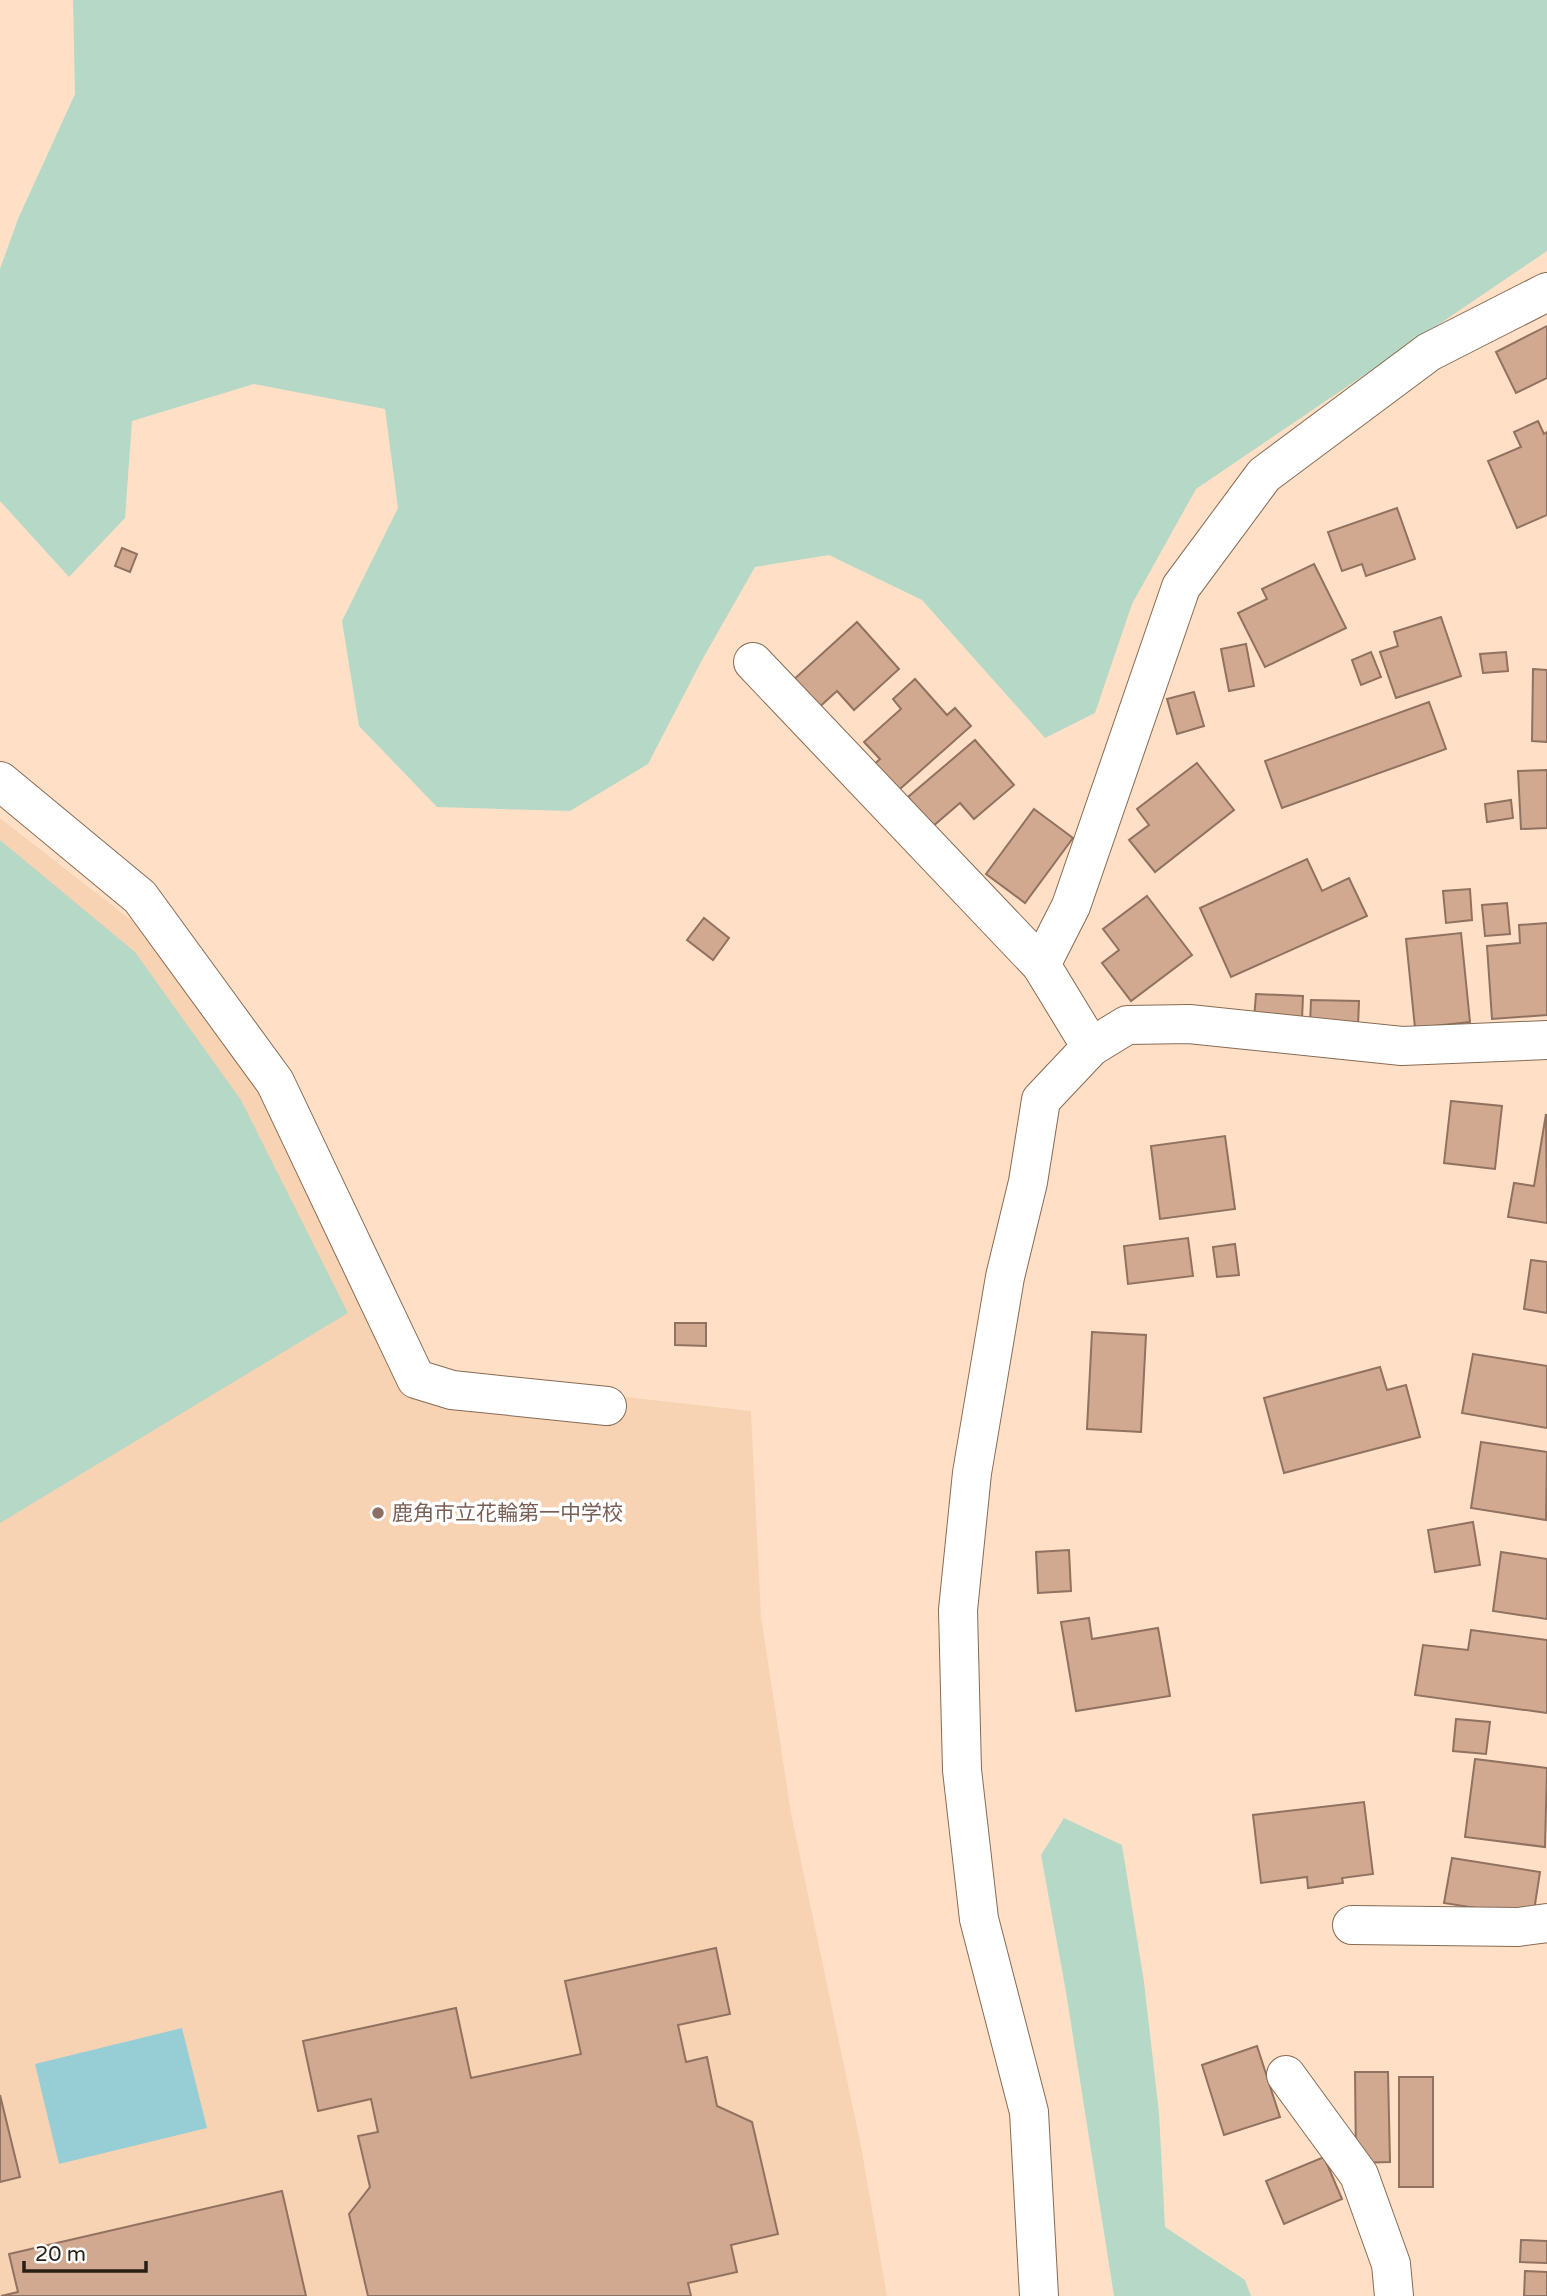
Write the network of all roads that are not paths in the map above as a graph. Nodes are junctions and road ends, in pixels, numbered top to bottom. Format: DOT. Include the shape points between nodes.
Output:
graph roads {
  1 [pos="1547,292"];
  2 [pos="753,662"];
  3 [pos="0,781"];
  4 [pos="1041,965"];
  5 [pos="1547,1040"];
  6 [pos="1091,1047"];
  7 [pos="607,1406"];
  8 [pos="1547,1923"];
  9 [pos="1352,1925"];
  10 [pos="1286,2075"];
  11 [pos="1039,2296"];
  12 [pos="1394,2296"];
  1 -- 4 [label="street" via="1429,352 1264,475 1181,587 1071,906"];
  2 -- 4 [label="street"];
  3 -- 7 [label="street" via="140,897 275,1082 416,1379 452,1390"];
  4 -- 6 [label="street"];
  5 -- 6 [label="street" via="1402,1046 1189,1024 1127,1025"];
  6 -- 11 [label="street" via="1041,1100 972,1473 958,1609 962,1770 978,1919 1029,2112"];
  8 -- 9 [label="street" via="1518,1927"];
  10 -- 12 [label="street" via="1359,2175 1391,2264"];
}
